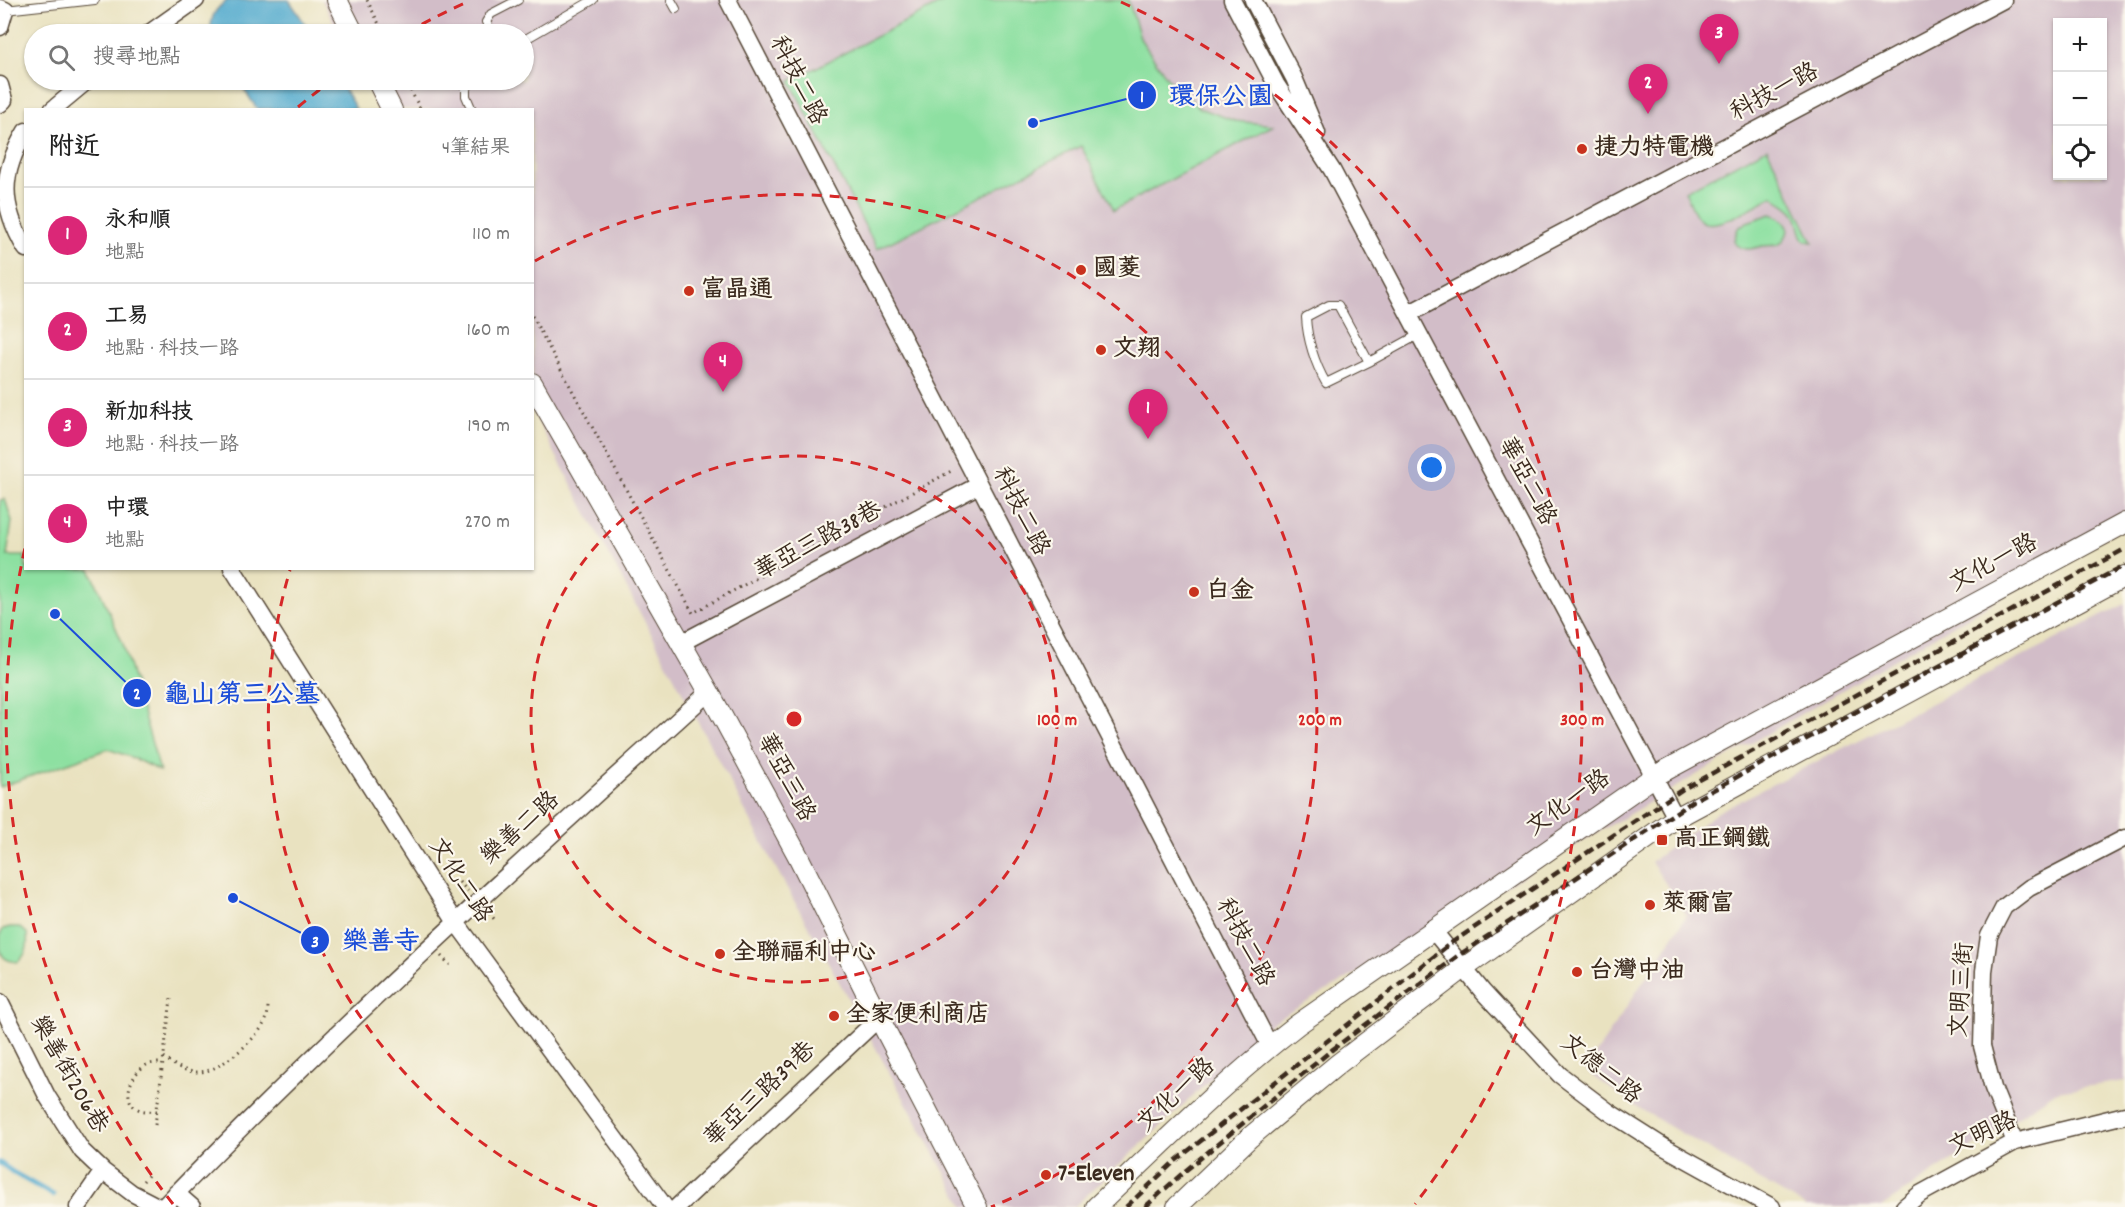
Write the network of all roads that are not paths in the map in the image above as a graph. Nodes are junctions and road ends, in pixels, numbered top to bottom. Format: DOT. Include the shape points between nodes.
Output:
graph roads {
  1 [pos="95,0"];
  2 [pos="196,0"];
  3 [pos="337,0"];
  4 [pos="518,0"];
  5 [pos="593,0"];
  6 [pos="670,0"];
  7 [pos="728,0"];
  8 [pos="1232,0"];
  9 [pos="1253,0"];
  10 [pos="2003,0"];
  11 [pos="2,9"];
  12 [pos="676,9"];
  13 [pos="162,24"];
  14 [pos="349,24"];
  15 [pos="487,24"];
  16 [pos="0,27"];
  17 [pos="534,34"];
  18 [pos="0,85"];
  19 [pos="76,90"];
  20 [pos="382,90"];
  21 [pos="466,90"];
  22 [pos="0,104"];
  23 [pos="54,108"];
  24 [pos="391,108"];
  25 [pos="471,108"];
  26 [pos="24,134"];
  27 [pos="1332,170"];
  28 [pos="6,230"];
  29 [pos="24,247"];
  30 [pos="1410,313"];
  31 [pos="1420,334"];
  32 [pos="1369,362"];
  33 [pos="534,386"];
  34 [pos="979,485"];
  35 [pos="2125,523"];
  36 [pos="233,570"];
  37 [pos="2125,576"];
  38 [pos="681,643"];
  39 [pos="709,692"];
  40 [pos="1655,776"];
  41 [pos="1676,818"];
  42 [pos="2125,838"];
  43 [pos="455,921"];
  44 [pos="1432,929"];
  45 [pos="1464,968"];
  46 [pos="0,1002"];
  47 [pos="879,1018"];
  48 [pos="1270,1046"];
  49 [pos="2125,1115"];
  50 [pos="2015,1142"];
  51 [pos="103,1171"];
  52 [pos="176,1193"];
  53 [pos="78,1207"];
  54 [pos="161,1207"];
  55 [pos="192,1207"];
  56 [pos="665,1207"];
  57 [pos="677,1207"];
  58 [pos="977,1207"];
  59 [pos="1096,1207"];
  60 [pos="1177,1207"];
  61 [pos="1772,1207"];
  62 [pos="1904,1207"];
  1 -- 11 [label="lane"];
  2 -- 13 [label="street"];
  3 -- 14 [label="street"];
  4 -- 15 [label="lane" via="491,14"];
  5 -- 17 [label="lane"];
  6 -- 12 [label="lane"];
  7 -- 34 [label="street, 科技二路"];
  8 -- 27 [label="street, 華亞二路" via="1276,84"];
  9 -- 27 [label="street, 華亞二路" via="1294,78"];
  10 -- 30 [label="street, 科技一路"];
  11 -- 16 [label="street"];
  18 -- 22 [label="street" via="4,100"];
  19 -- 23 [label="street"];
  20 -- 24 [label="street"];
  21 -- 25 [label="lane"];
  26 -- 28 [label="street" via="4,166 1,191"];
  27 -- 30 [label="street, 華亞二路"];
  28 -- 29 [label="street"];
  30 -- 31 [label="street, 華亞二路"];
  31 -- 32 [label="lane"];
  31 -- 40 [label="street, 華亞二路"];
  32 -- 32 [label="lane" via="1326,383 1319,371 1306,317 1329,304 1338,304"];
  33 -- 38 [label="street, 華亞三路"];
  34 -- 38 [label="street, 華亞三路38巷"];
  34 -- 48 [label="street, 科技二路"];
  35 -- 40 [label="street, 文化一路"];
  36 -- 43 [label="street, 文化二路"];
  37 -- 41 [label="street"];
  38 -- 39 [label="street, 華亞三路"];
  39 -- 43 [label="street, 樂善二路"];
  39 -- 47 [label="street, 華亞三路" via="798,856"];
  40 -- 41 [label="street, 華亞二路"];
  40 -- 44 [label="street, 文化一路"];
  41 -- 45 [label="street"];
  42 -- 50 [label="street, 文明三街" via="2029,888 2004,907 1989,936 1982,1046 1993,1088"];
  43 -- 52 [label="street, 樂善二路"];
  43 -- 56 [label="street, 文化二路"];
  44 -- 45 [label="street, 文德二路"];
  44 -- 48 [label="street, 文化一路"];
  45 -- 60 [label="street" via="1311,1086"];
  45 -- 61 [label="street, 文德二路" via="1560,1075 1664,1147"];
  46 -- 51 [label="street, 樂善街206巷" via="47,1095 82,1151"];
  47 -- 57 [label="street, 華亞三路39巷"];
  47 -- 58 [label="street, 華亞三路"];
  48 -- 59 [label="street, 文化一路"];
  49 -- 50 [label="street, 文明路"];
  50 -- 62 [label="street, 文明路" via="1920,1194"];
  51 -- 53 [label="street"];
  51 -- 54 [label="street, 樂善街206巷" via="132,1193"];
  52 -- 54 [label="street, 樂善二路"];
  52 -- 55 [label="street"];
}
